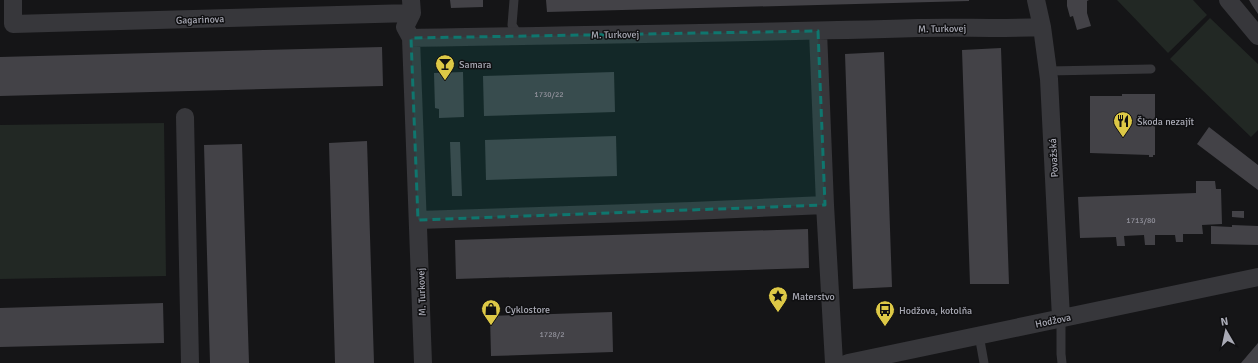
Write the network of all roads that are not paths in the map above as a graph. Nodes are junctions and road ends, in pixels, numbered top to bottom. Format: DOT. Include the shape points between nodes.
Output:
graph roads {
  1 [pos="13,0"];
  2 [pos="514,0"];
  3 [pos="1036,0"];
  4 [pos="1228,0"];
  5 [pos="411,6"];
  6 [pos="1042,27"];
  7 [pos="818,31"];
  8 [pos="519,36"];
  9 [pos="1258,36"];
  10 [pos="411,38"];
  11 [pos="1151,69"];
  12 [pos="1048,71"];
  13 [pos="186,117"];
  14 [pos="824,205"];
  15 [pos="418,220"];
  16 [pos="1258,277"];
  17 [pos="1061,318"];
  18 [pos="979,335"];
  19 [pos="899,358"];
  20 [pos="190,363"];
  21 [pos="424,363"];
  22 [pos="834,363"];
  23 [pos="848,363"];
  24 [pos="984,363"];
  25 [pos="1062,363"];
  1 -- 5 [label="street, Gagarinova" via="13,24"];
  2 -- 8 [label="lane" via="512,25"];
  3 -- 6 [label="street, Považská"];
  4 -- 9 [label="street"];
  5 -- 10 [label="street, M. Turkovej" via="405,27"];
  6 -- 7 [label="street, M. Turkovej"];
  6 -- 12 [label="street, Považská"];
  7 -- 8 [label="street, M. Turkovej"];
  7 -- 14 [label="street"];
  8 -- 10 [label="street, M. Turkovej"];
  10 -- 15 [label="street, M. Turkovej"];
  11 -- 12 [label="lane"];
  12 -- 17 [label="street, Považská"];
  13 -- 20 [label="street"];
  14 -- 15 [label="street"];
  14 -- 22 [label="street"];
  15 -- 21 [label="street, M. Turkovej"];
  16 -- 17 [label="street, Hodžova"];
  17 -- 18 [label="street, Hodžova"];
  17 -- 25 [label="lane"];
  18 -- 19 [label="street, Hodžova"];
  18 -- 24 [label="lane"];
  19 -- 23 [label="street, Hodžova"];
}
